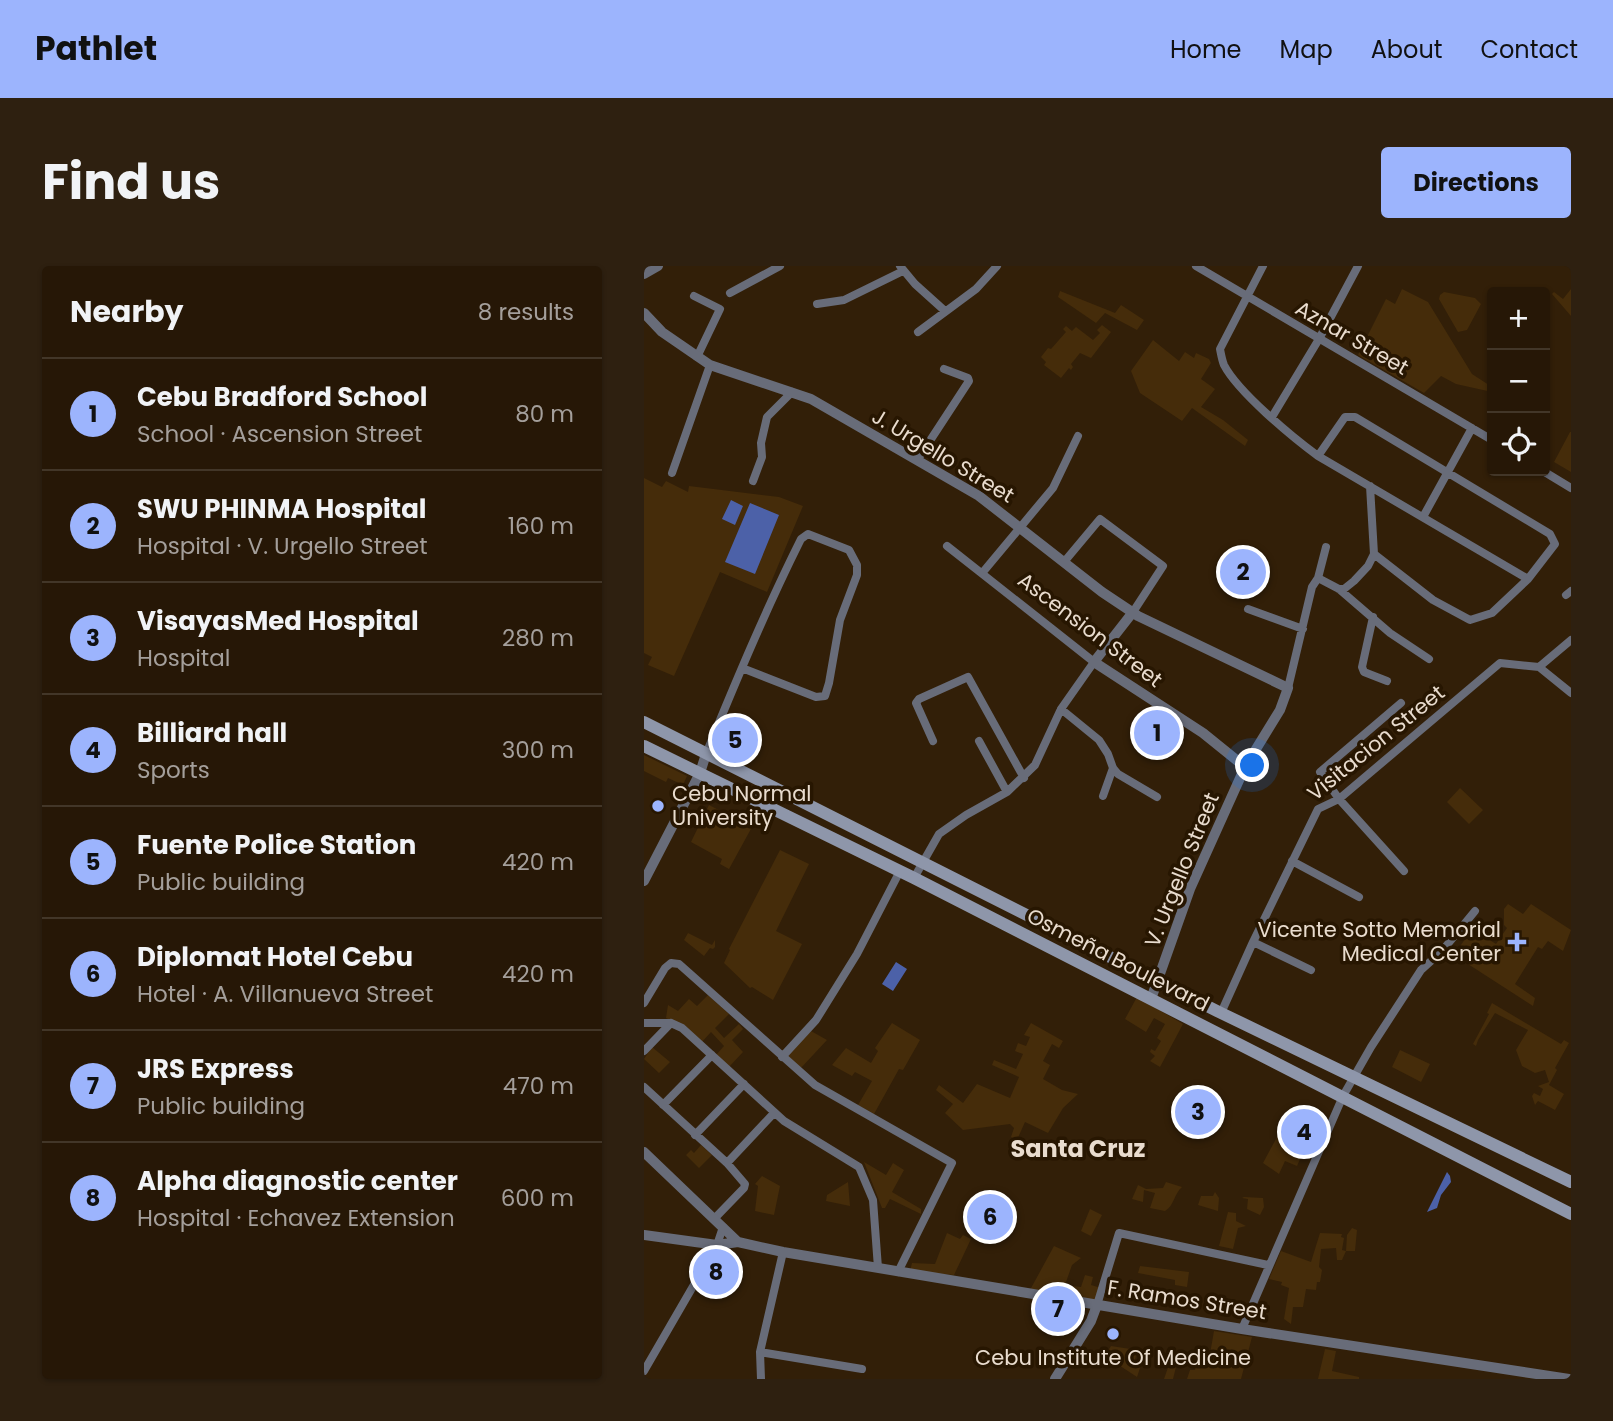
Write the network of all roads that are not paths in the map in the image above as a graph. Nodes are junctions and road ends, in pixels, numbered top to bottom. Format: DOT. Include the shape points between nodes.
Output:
graph roads {
  1 [pos="658,266"];
  2 [pos="780,266"];
  3 [pos="996,266"];
  4 [pos="1196,266"];
  5 [pos="1263,266"];
  6 [pos="1358,266"];
  7 [pos="902,269"];
  8 [pos="644,274"];
  9 [pos="730,293"];
  10 [pos="694,296"];
  11 [pos="1248,298"];
  12 [pos="817,304"];
  13 [pos="945,311"];
  14 [pos="644,313"];
  15 [pos="918,332"];
  16 [pos="1319,339"];
  17 [pos="697,357"];
  18 [pos="710,365"];
  19 [pos="943,369"];
  20 [pos="792,391"];
  21 [pos="1272,417"];
  22 [pos="1472,428"];
  23 [pos="1078,436"];
  24 [pos="1487,437"];
  25 [pos="1318,456"];
  26 [pos="918,459"];
  27 [pos="672,473"];
  28 [pos="1447,474"];
  29 [pos="1550,475"];
  30 [pos="753,481"];
  31 [pos="1370,486"];
  32 [pos="1571,488"];
  33 [pos="1423,517"];
  34 [pos="1020,526"];
  35 [pos="947,546"];
  36 [pos="1326,547"];
  37 [pos="1374,554"];
  38 [pos="1064,562"];
  39 [pos="983,572"];
  40 [pos="1318,578"];
  41 [pos="1528,579"];
  42 [pos="1339,589"];
  43 [pos="1248,609"];
  44 [pos="1133,612"];
  45 [pos="1373,617"];
  46 [pos="1303,629"];
  47 [pos="1571,640"];
  48 [pos="1429,659"];
  49 [pos="1094,662"];
  50 [pos="1539,667"];
  51 [pos="742,668"];
  52 [pos="1387,681"];
  53 [pos="1288,688"];
  54 [pos="1571,693"];
  55 [pos="1401,703"];
  56 [pos="1061,709"];
  57 [pos="644,722"];
  58 [pos="933,741"];
  59 [pos="979,741"];
  60 [pos="644,746"];
  61 [pos="706,754"];
  62 [pos="1245,767"];
  63 [pos="1113,768"];
  64 [pos="700,773"];
  65 [pos="1024,778"];
  66 [pos="1007,792"];
  67 [pos="1104,796"];
  68 [pos="1157,797"];
  69 [pos="1339,799"];
  70 [pos="1292,861"];
  71 [pos="922,862"];
  72 [pos="900,871"];
  73 [pos="1404,871"];
  74 [pos="914,878"];
  75 [pos="644,881"];
  76 [pos="1359,897"];
  77 [pos="1475,911"];
  78 [pos="1253,942"];
  79 [pos="1311,970"];
  80 [pos="1159,981"];
  81 [pos="1151,999"];
  82 [pos="644,1003"];
  83 [pos="1221,1013"];
  84 [pos="644,1023"];
  85 [pos="671,1023"];
  86 [pos="644,1051"];
  87 [pos="712,1055"];
  88 [pos="782,1057"];
  89 [pos="1355,1076"];
  90 [pos="744,1084"];
  91 [pos="644,1087"];
  92 [pos="1343,1096"];
  93 [pos="663,1105"];
  94 [pos="774,1112"];
  95 [pos="695,1135"];
  96 [pos="644,1152"];
  97 [pos="727,1163"];
  98 [pos="1571,1182"];
  99 [pos="1571,1214"];
  100 [pos="714,1219"];
  101 [pos="723,1227"];
  102 [pos="644,1235"];
  103 [pos="738,1242"];
  104 [pos="717,1245"];
  105 [pos="783,1252"];
  106 [pos="1268,1265"];
  107 [pos="878,1268"];
  108 [pos="898,1272"];
  109 [pos="1097,1305"];
  110 [pos="1242,1329"];
  111 [pos="760,1352"];
  112 [pos="862,1369"];
  113 [pos="645,1375"];
  114 [pos="761,1379"];
  115 [pos="1055,1379"];
  116 [pos="1569,1379"];
  1 -- 8 [label="street"];
  2 -- 9 [label="street"];
  3 -- 13 [label="street" via="976,289"];
  4 -- 11 [label="street, Aznar Street"];
  5 -- 11 [label="street"];
  6 -- 16 [label="street"];
  7 -- 12 [label="street" via="844,300"];
  7 -- 13 [label="street"];
  10 -- 17 [label="street" via="720,309"];
  11 -- 16 [label="street, Aznar Street"];
  11 -- 21 [label="street" via="1220,349 1224,364"];
  13 -- 15 [label="street"];
  14 -- 17 [label="street, J. Urgello Street"];
  16 -- 21 [label="street"];
  16 -- 22 [label="street, Aznar Street"];
  17 -- 18 [label="street, J. Urgello Street"];
  18 -- 20 [label="street, J. Urgello Street"];
  18 -- 27 [label="street"];
  19 -- 26 [label="street" via="969,381"];
  20 -- 26 [label="street, J. Urgello Street"];
  20 -- 30 [label="street" via="767,417 762,457"];
  21 -- 25 [label="street"];
  22 -- 24 [label="street, Aznar Street"];
  22 -- 28 [label="street"];
  23 -- 34 [label="street" via="1059,478"];
  25 -- 28 [label="street" via="1349,415"];
  25 -- 31 [label="street"];
  26 -- 34 [label="street, J. Urgello Street"];
  28 -- 33 [label="street"];
  28 -- 41 [label="street" via="1550,534 1555,544"];
  29 -- 32 [label="street"];
  31 -- 33 [label="street"];
  31 -- 37 [label="street"];
  33 -- 41 [label="street"];
  34 -- 38 [label="street, J. Urgello Street"];
  34 -- 39 [label="street"];
  35 -- 39 [label="street, Ascension Street"];
  36 -- 40 [label="street, V. Urgello Street"];
  37 -- 41 [label="street" via="1433,600 1470,620 1492,613"];
  37 -- 42 [label="street" via="1354,581"];
  38 -- 44 [label="street, J. Urgello Street"];
  38 -- 44 [label="street" via="1100,519 1163,566"];
  39 -- 49 [label="street, Ascension Street"];
  40 -- 42 [label="street"];
  40 -- 46 [label="street, V. Urgello Street"];
  42 -- 45 [label="street"];
  43 -- 46 [label="street"];
  44 -- 49 [label="street"];
  44 -- 53 [label="street, J. Urgello Street"];
  45 -- 48 [label="street"];
  45 -- 52 [label="street" via="1362,667"];
  46 -- 53 [label="street, V. Urgello Street"];
  47 -- 50 [label="street"];
  49 -- 56 [label="street"];
  49 -- 62 [label="street, Ascension Street" via="1203,733"];
  50 -- 54 [label="street"];
  50 -- 69 [label="street, Visitacion Street" via="1500,663"];
  51 -- 51 [label="street" via="801,539 808,534 849,550 857,570 840,620 825,696 816,697"];
  51 -- 61 [label="street"];
  53 -- 62 [label="street, V. Urgello Street"];
  55 -- 69 [label="street" via="1320,772"];
  56 -- 63 [label="street" via="1099,740"];
  56 -- 65 [label="street" via="1035,765"];
  57 -- 61 [label="main road, Osmeña Boulevard"];
  58 -- 65 [label="street" via="915,703 968,677"];
  59 -- 66 [label="street"];
  60 -- 64 [label="main road, Osmeña Boulevard"];
  61 -- 64 [label="street"];
  61 -- 71 [label="main road, Osmeña Boulevard"];
  62 -- 80 [label="street, V. Urgello Street" via="1190,889"];
  63 -- 67 [label="street"];
  63 -- 68 [label="street"];
  64 -- 72 [label="main road, Osmeña Boulevard"];
  64 -- 75 [label="street"];
  65 -- 66 [label="street"];
  66 -- 71 [label="street" via="939,834"];
  69 -- 70 [label="street, Visitacion Street" via="1318,809"];
  69 -- 73 [label="street"];
  70 -- 76 [label="street"];
  70 -- 78 [label="street, Visitacion Street"];
  71 -- 74 [label="street"];
  71 -- 80 [label="main road, Osmeña Boulevard"];
  72 -- 74 [label="main road, Osmeña Boulevard"];
  72 -- 88 [label="street" via="816,1020"];
  74 -- 81 [label="main road, Osmeña Boulevard"];
  77 -- 89 [label="street" via="1421,970"];
  78 -- 79 [label="street"];
  78 -- 83 [label="street, Visitacion Street"];
  80 -- 81 [label="street, V. Urgello Street"];
  80 -- 83 [label="main road, Osmeña Boulevard"];
  81 -- 92 [label="main road, Osmeña Boulevard"];
  82 -- 88 [label="street" via="665,968 679,964"];
  83 -- 89 [label="main road, Osmeña Boulevard"];
  84 -- 85 [label="street"];
  85 -- 86 [label="street"];
  85 -- 87 [label="street"];
  87 -- 90 [label="street"];
  87 -- 93 [label="street"];
  88 -- 108 [label="street" via="815,1085 952,1163"];
  89 -- 92 [label="street"];
  89 -- 98 [label="main road, Osmeña Boulevard"];
  90 -- 94 [label="street"];
  90 -- 95 [label="street"];
  91 -- 93 [label="street"];
  92 -- 99 [label="main road, Osmeña Boulevard"];
  92 -- 106 [label="street"];
  93 -- 95 [label="street"];
  94 -- 97 [label="street"];
  94 -- 107 [label="street" via="859,1167 873,1200"];
  95 -- 97 [label="street"];
  96 -- 100 [label="street"];
  97 -- 100 [label="street" via="745,1184"];
  100 -- 101 [label="street"];
  101 -- 103 [label="street"];
  101 -- 104 [label="street"];
  102 -- 104 [label="street, F. Ramos Street"];
  103 -- 104 [label="street, F. Ramos Street"];
  103 -- 105 [label="street, F. Ramos Street"];
  104 -- 113 [label="street"];
  105 -- 107 [label="street, F. Ramos Street"];
  105 -- 111 [label="street"];
  106 -- 109 [label="street" via="1119,1233"];
  106 -- 110 [label="street"];
  107 -- 108 [label="street, F. Ramos Street"];
  108 -- 109 [label="street, F. Ramos Street"];
  109 -- 110 [label="street, F. Ramos Street"];
  109 -- 115 [label="street"];
  110 -- 116 [label="street, F. Ramos Street"];
  111 -- 112 [label="street"];
  111 -- 114 [label="street"];
}
